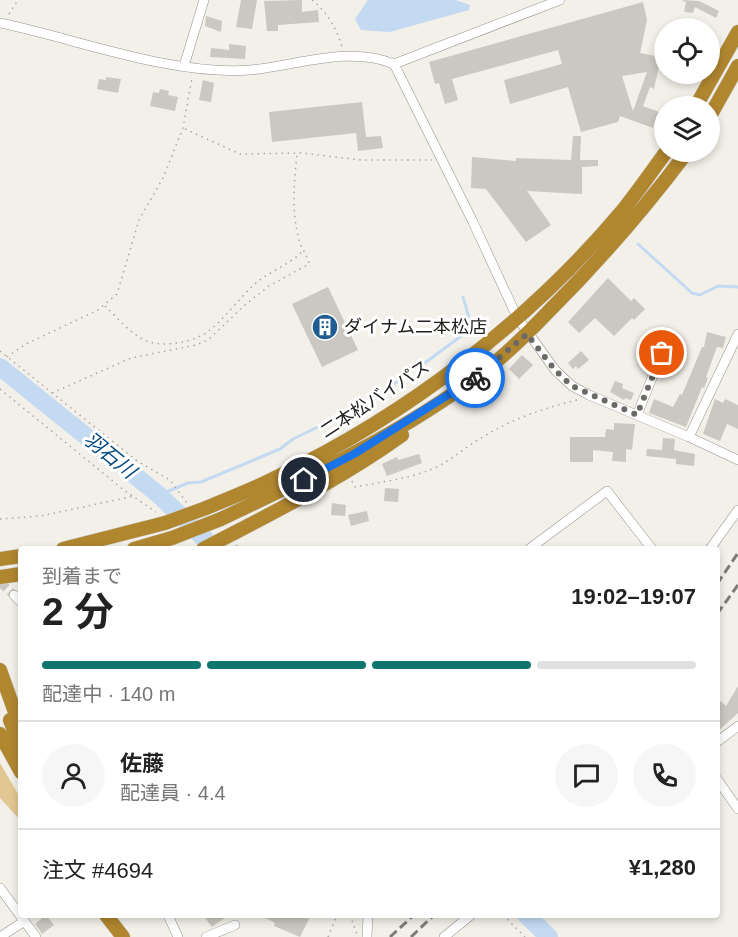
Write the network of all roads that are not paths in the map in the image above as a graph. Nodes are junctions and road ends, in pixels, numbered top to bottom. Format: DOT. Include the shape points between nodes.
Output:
graph roads {
  1 [pos="204,0"];
  2 [pos="560,0"];
  3 [pos="2,23"];
  4 [pos="738,32"];
  5 [pos="393,64"];
  6 [pos="738,66"];
  7 [pos="189,67"];
  8 [pos="702,96"];
  9 [pos="720,98"];
  10 [pos="658,162"];
  11 [pos="679,162"];
  12 [pos="517,317"];
  13 [pos="527,334"];
  14 [pos="738,334"];
  15 [pos="662,353"];
  16 [pos="484,372"];
  17 [pos="637,415"];
  18 [pos="689,437"];
  19 [pos="738,460"];
  20 [pos="738,510"];
  21 [pos="73,546"];
  22 [pos="144,546"];
  23 [pos="209,546"];
  24 [pos="534,546"];
  25 [pos="650,546"];
  26 [pos="712,546"];
  27 [pos="18,556"];
  28 [pos="0,559"];
  29 [pos="18,574"];
  30 [pos="0,577"];
  31 [pos="14,595"];
  32 [pos="18,599"];
  33 [pos="0,670"];
  34 [pos="0,693"];
  35 [pos="18,721"];
  36 [pos="738,726"];
  37 [pos="0,734"];
  38 [pos="720,740"];
  39 [pos="18,741"];
  40 [pos="18,767"];
  41 [pos="720,783"];
  42 [pos="738,809"];
  43 [pos="0,888"];
  44 [pos="18,914"];
  45 [pos="21,918"];
  46 [pos="108,918"];
  47 [pos="115,918"];
  48 [pos="169,918"];
  49 [pos="368,918"];
  50 [pos="467,918"];
  51 [pos="24,922"];
  52 [pos="235,925"];
  53 [pos="0,937"];
  54 [pos="36,937"];
  55 [pos="123,937"];
  56 [pos="128,937"];
  57 [pos="178,937"];
  58 [pos="206,937"];
  59 [pos="367,937"];
  60 [pos="444,937"];
  1 -- 7 [label="street"];
  2 -- 5 [label="street"];
  3 -- 7 [label="street"];
  4 -- 8 [label="highway"];
  5 -- 7 [label="street" via="367,56 345,56 250,70"];
  5 -- 12 [label="street"];
  6 -- 9 [label="highway"];
  10 -- 12 [label="highway, 二本松バイパス" via="592,244"];
  11 -- 13 [label="highway, 二本松バイパス" via="602,258"];
  12 -- 13 [label="street"];
  12 -- 21 [label="highway, 二本松バイパス, bridge" via="382,419 276,478 206,508"];
  13 -- 16 [label="highway, 二本松バイパス"];
  13 -- 17 [label="street" via="572,386"];
  14 -- 18 [label="street"];
  15 -- 17 [label="street"];
  16 -- 22 [label="highway, 二本松バイパス, bridge" via="354,454 221,519"];
  16 -- 23 [label="highway, bridge" via="368,459"];
  17 -- 18 [label="street"];
  18 -- 19 [label="street"];
  20 -- 26 [label="street"];
  24 -- 25 [label="street" via="607,491"];
  27 -- 28 [label="highway"];
  29 -- 30 [label="highway"];
  31 -- 32 [label="street"];
  33 -- 35 [label="highway"];
  34 -- 39 [label="highway"];
  36 -- 38 [label="street"];
  37 -- 40 [label="highway"];
  41 -- 42 [label="street"];
  43 -- 44 [label="street"];
  45 -- 51 [label="street"];
  46 -- 55 [label="highway"];
  47 -- 56 [label="highway"];
  48 -- 57 [label="street"];
  49 -- 59 [label="street"];
  50 -- 60 [label="street"];
  51 -- 53 [label="street"];
  51 -- 54 [label="street"];
  52 -- 58 [label="street"];
}
